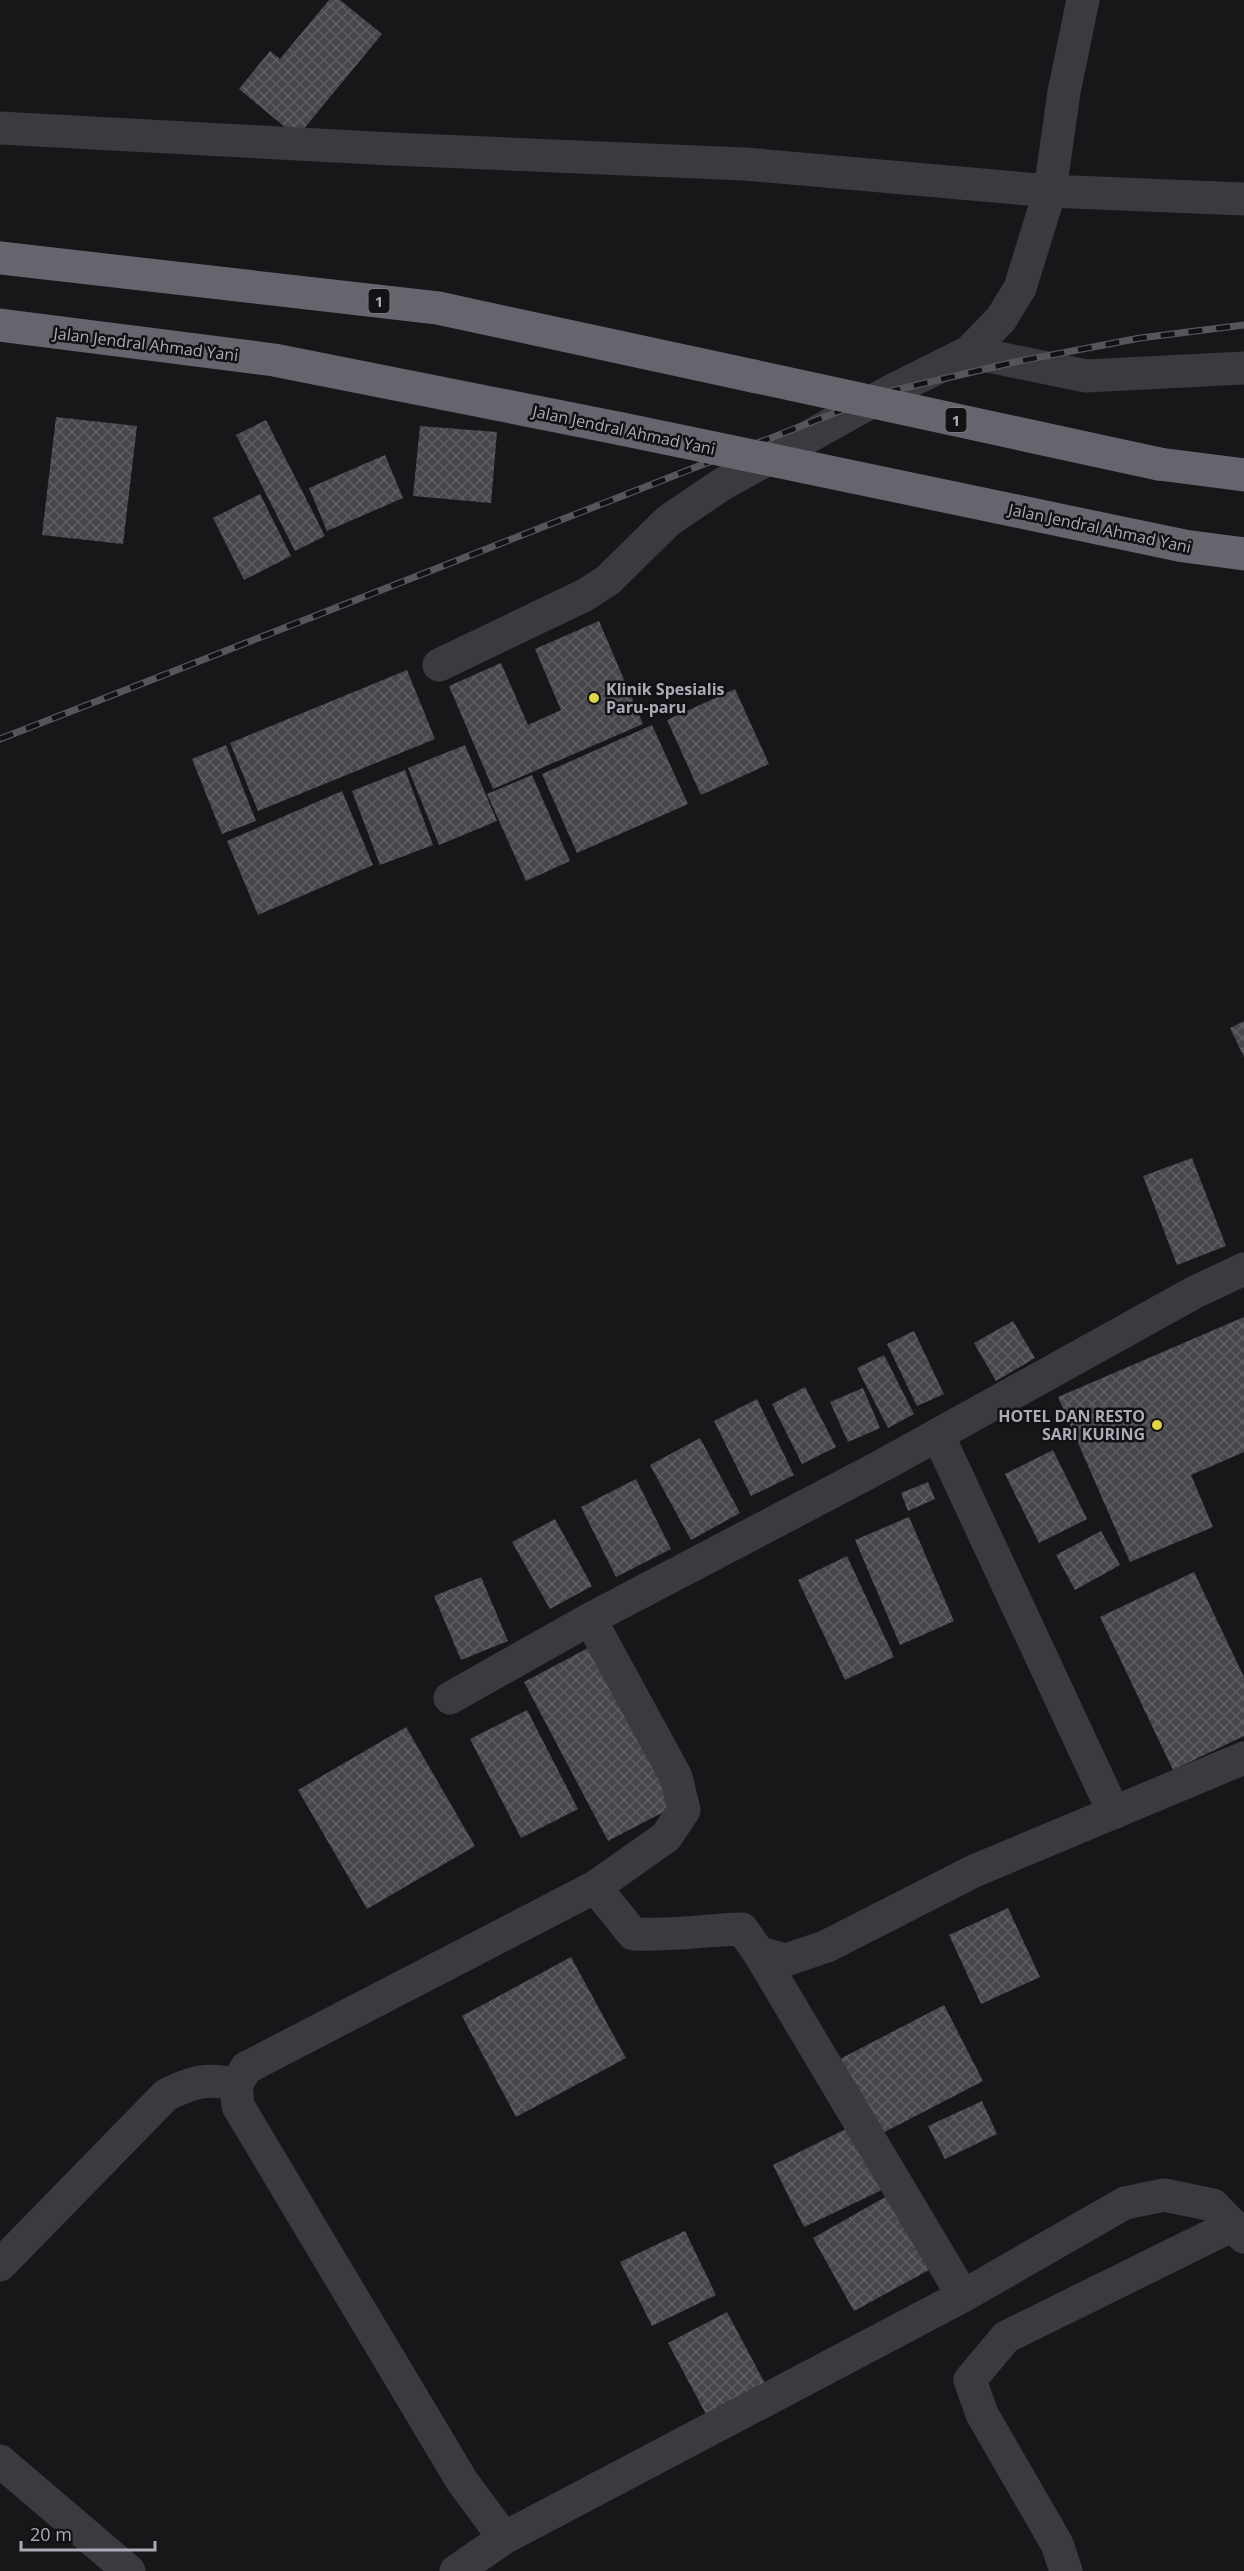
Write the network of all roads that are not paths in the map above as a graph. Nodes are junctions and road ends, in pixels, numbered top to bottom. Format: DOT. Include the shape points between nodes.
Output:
graph roads {
  1 [pos="1083,0"];
  2 [pos="0,128"];
  3 [pos="1050,191"];
  4 [pos="1244,199"];
  5 [pos="0,258"];
  6 [pos="0,325"];
  7 [pos="969,352"];
  8 [pos="1244,368"];
  9 [pos="1244,476"];
  10 [pos="1244,554"];
  11 [pos="439,665"];
  12 [pos="1244,1269"];
  13 [pos="938,1435"];
  14 [pos="590,1619"];
  15 [pos="450,1698"];
  16 [pos="1244,1758"];
  17 [pos="1114,1813"];
  18 [pos="595,1887"];
  19 [pos="759,1953"];
  20 [pos="236,2085"];
  21 [pos="1239,2231"];
  22 [pos="0,2265"];
  23 [pos="963,2296"];
  24 [pos="0,2462"];
  25 [pos="504,2538"];
  26 [pos="129,2571"];
  27 [pos="456,2571"];
  28 [pos="1066,2571"];
  1 -- 3 [label="street" via="1064,92"];
  2 -- 3 [label="street" via="745,164"];
  3 -- 4 [label="street"];
  3 -- 7 [label="street" via="1020,288 1001,319"];
  5 -- 9 [label="highway, 1, bridge" via="438,308 1159,464"];
  6 -- 10 [label="highway, Jalan Jendral Ahmad Yani, bridge" via="274,360 1184,546"];
  7 -- 8 [label="street" via="1086,375"];
  7 -- 11 [label="street" via="721,485 668,521 608,580 585,596"];
  12 -- 13 [label="street" via="1195,1292"];
  13 -- 14 [label="street"];
  13 -- 17 [label="street"];
  14 -- 15 [label="street"];
  14 -- 18 [label="street" via="676,1777 684,1810 666,1837"];
  16 -- 17 [label="street"];
  17 -- 19 [label="street" via="974,1871 827,1946 786,1960"];
  18 -- 19 [label="street" via="633,1934 665,1936 742,1929"];
  18 -- 20 [label="street" via="246,2068"];
  19 -- 23 [label="street"];
  20 -- 22 [label="street" via="217,2080 187,2084 166,2095"];
  20 -- 25 [label="street" via="237,2106 462,2481"];
  21 -- 23 [label="street" via="1214,2205 1164,2195 1125,2203"];
  21 -- 28 [label="street" via="1006,2337 970,2380 982,2414 1057,2544"];
  23 -- 25 [label="street"];
  24 -- 26 [label="street"];
  25 -- 27 [label="street"];
}
